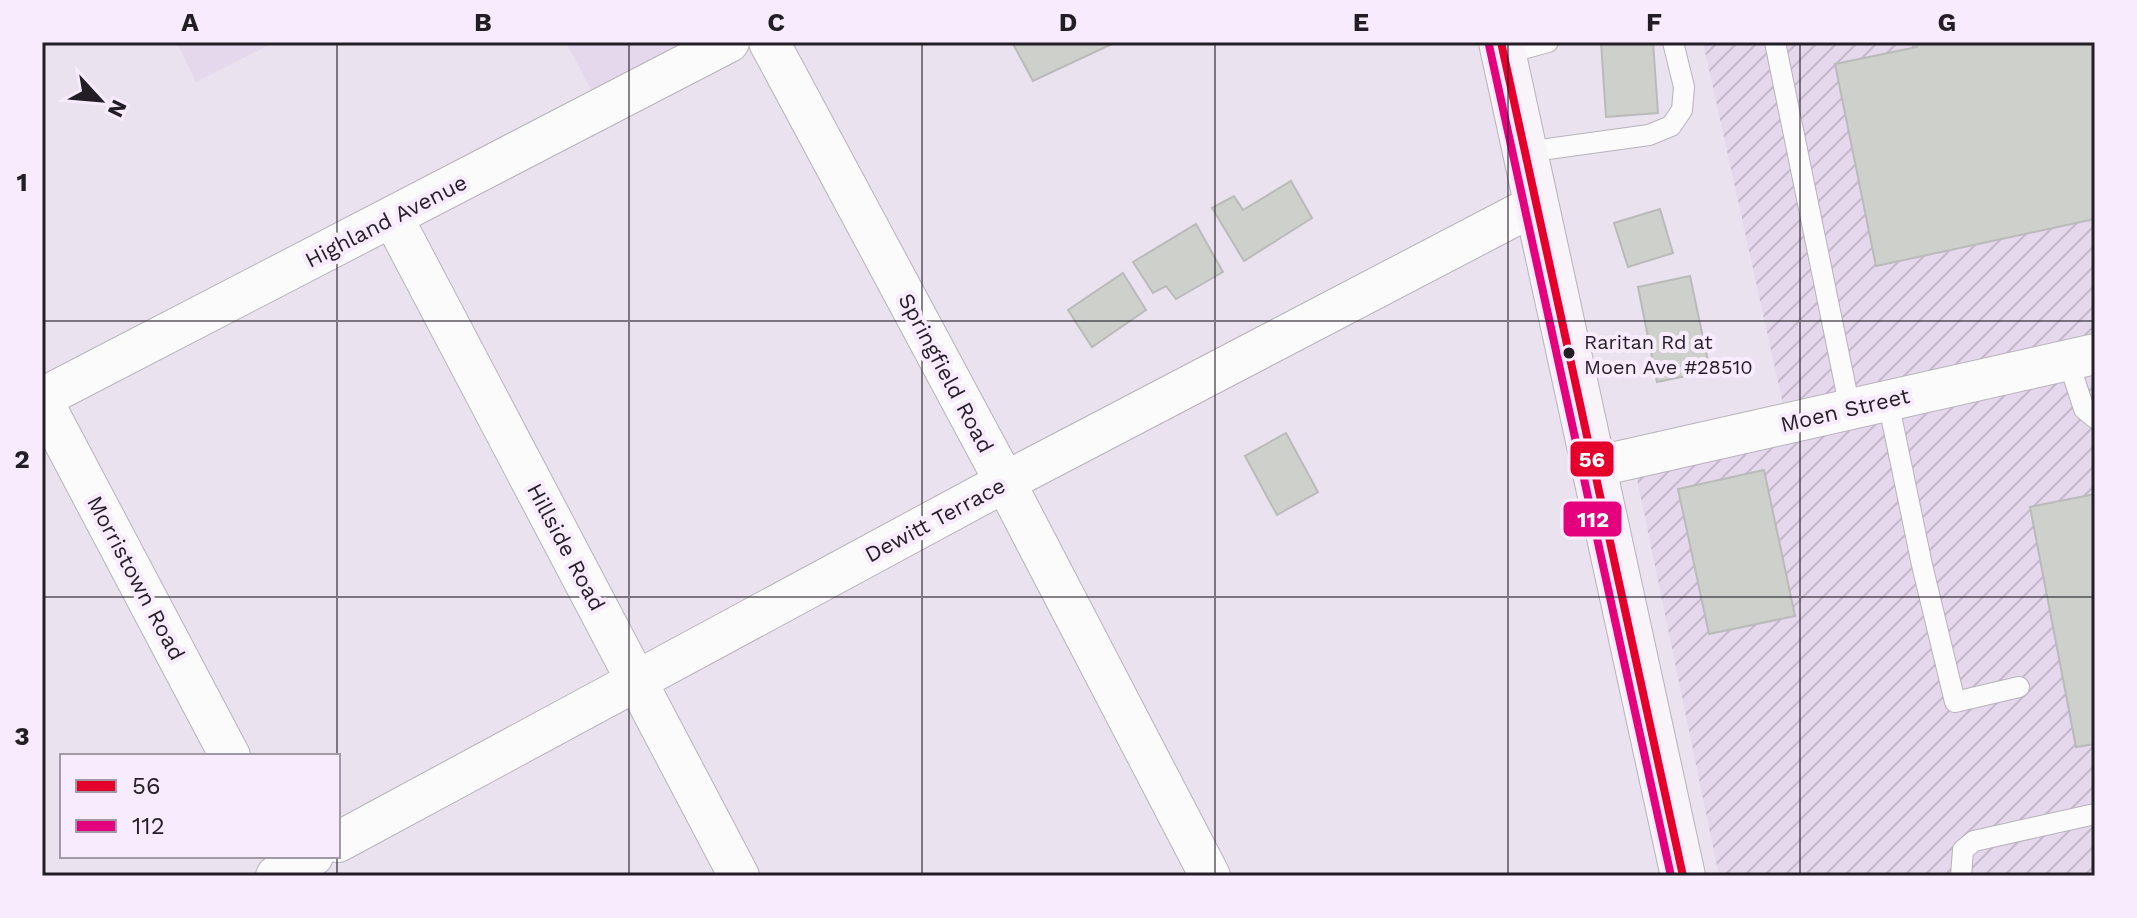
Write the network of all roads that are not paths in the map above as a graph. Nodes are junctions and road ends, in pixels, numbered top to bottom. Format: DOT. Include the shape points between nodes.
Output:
graph roads {
  1 [pos="729,42"];
  2 [pos="769,42"];
  3 [pos="1548,42"];
  4 [pos="1673,42"];
  5 [pos="1775,42"];
  6 [pos="1502,48"];
  7 [pos="1526,152"];
  8 [pos="1537,204"];
  9 [pos="393,218"];
  10 [pos="2082,357"];
  11 [pos="42,399"];
  12 [pos="1888,401"];
  13 [pos="1850,409"];
  14 [pos="2095,418"];
  15 [pos="1594,467"];
  16 [pos="1005,482"];
  17 [pos="636,681"];
  18 [pos="2019,687"];
  19 [pos="229,754"];
  20 [pos="2095,814"];
  21 [pos="340,841"];
  22 [pos="739,876"];
  23 [pos="1210,876"];
  24 [pos="1683,876"];
  25 [pos="1961,876"];
  1 -- 9 [label="street, Highland Avenue"];
  2 -- 16 [label="street, Springfield Road"];
  3 -- 6 [label="lane"];
  4 -- 7 [label="lane" via="1684,87 1682,110 1671,126 1649,135"];
  5 -- 13 [label="lane"];
  6 -- 7 [label="main road"];
  7 -- 8 [label="main road"];
  8 -- 15 [label="main road"];
  8 -- 16 [label="street, Dewitt Terrace"];
  9 -- 11 [label="street, Highland Avenue"];
  9 -- 17 [label="street, Hillside Road"];
  10 -- 12 [label="street, Moen Street"];
  10 -- 14 [label="lane" via="2084,409"];
  11 -- 19 [label="street, Morristown Road"];
  12 -- 13 [label="street, Moen Street"];
  12 -- 18 [label="lane" via="1955,702"];
  13 -- 15 [label="street, Moen Street"];
  15 -- 24 [label="main road"];
  16 -- 17 [label="street, Dewitt Terrace"];
  16 -- 23 [label="street, Springfield Road"];
  17 -- 21 [label="street, Dewitt Terrace"];
  17 -- 22 [label="street, Hillside Road"];
  20 -- 25 [label="lane" via="1974,841 1963,850"];
}
